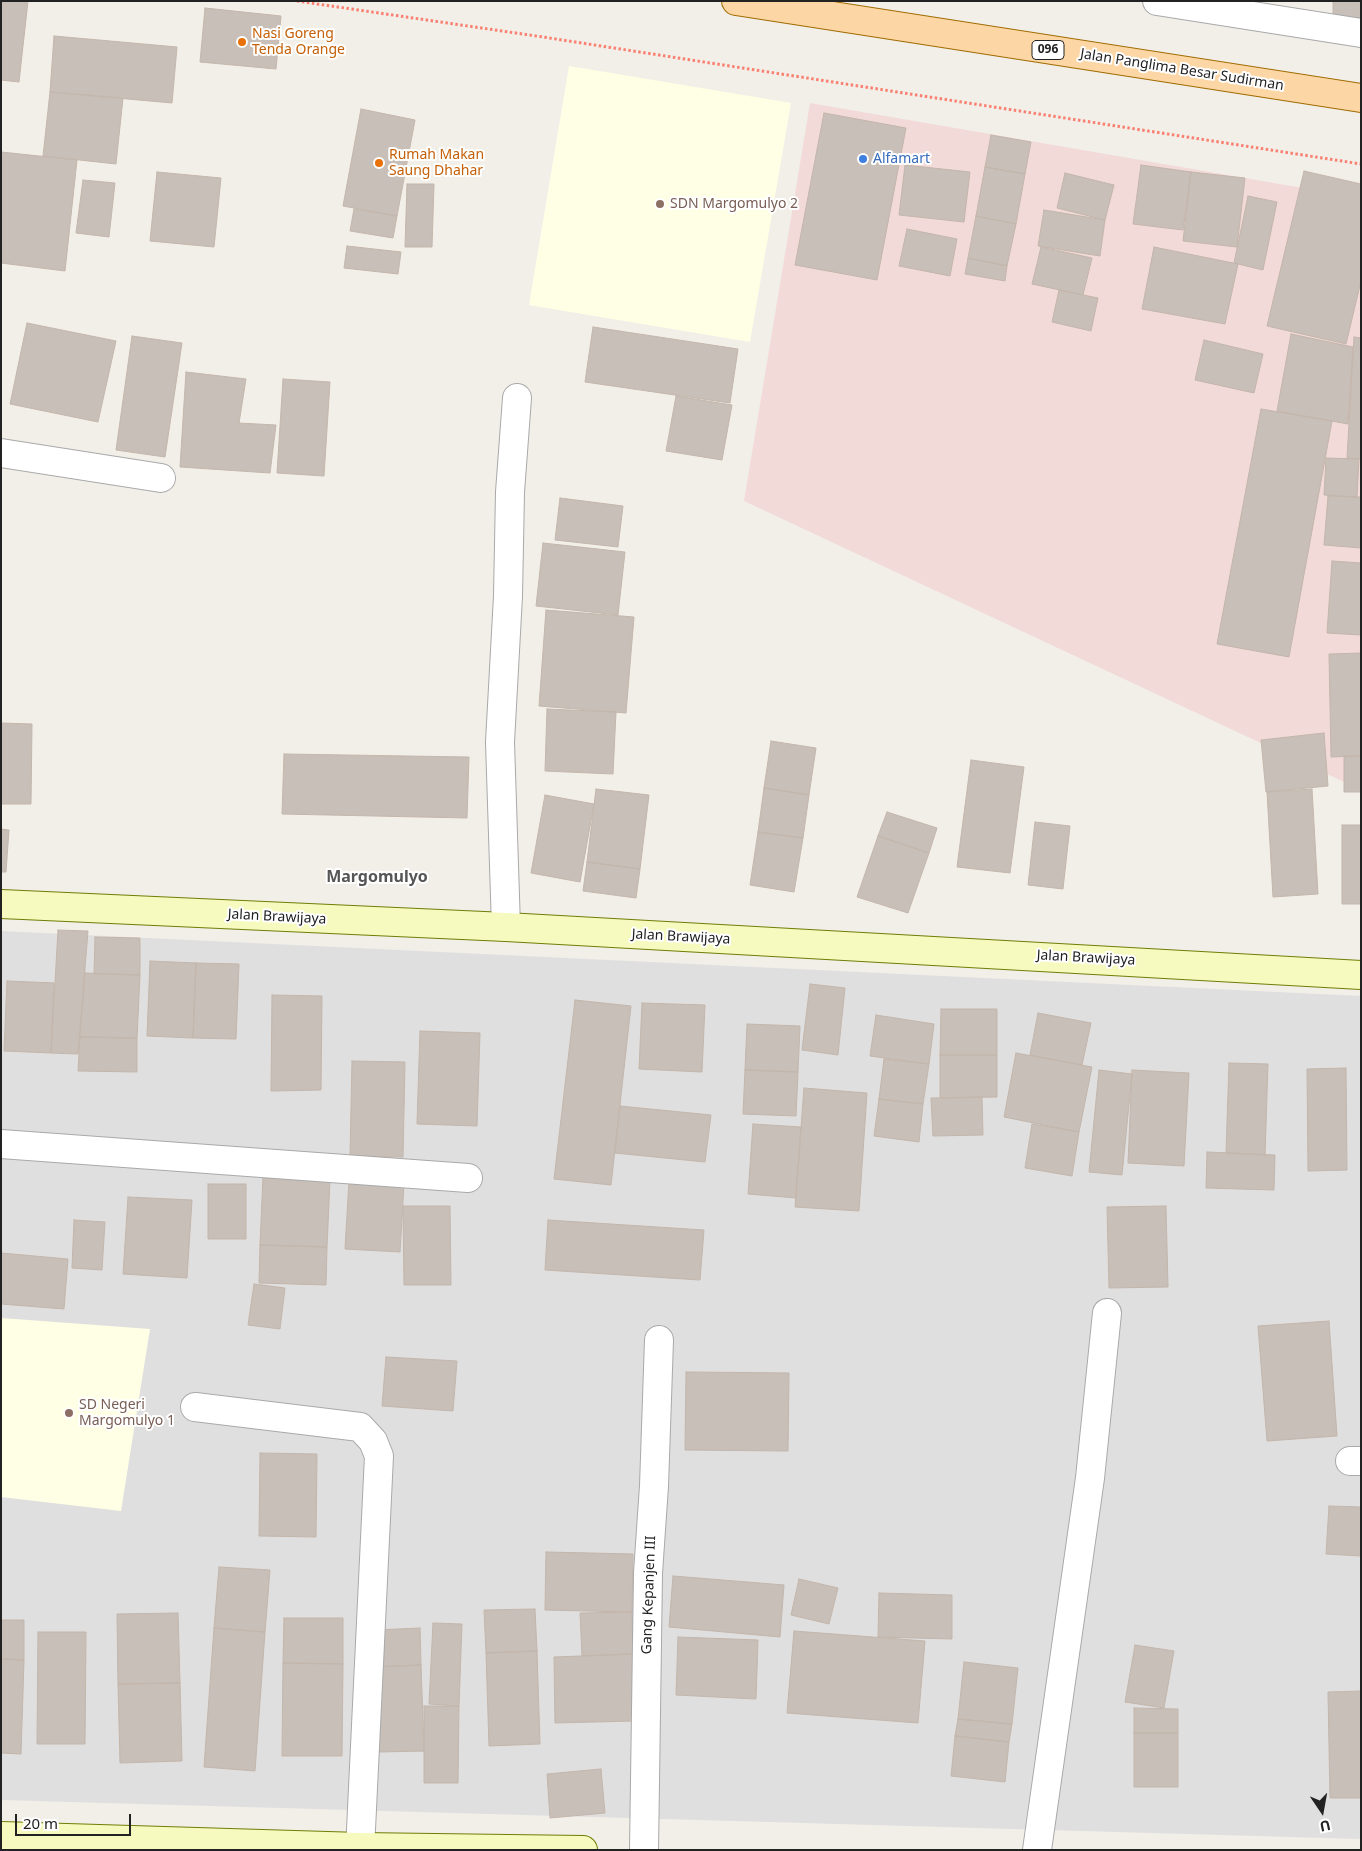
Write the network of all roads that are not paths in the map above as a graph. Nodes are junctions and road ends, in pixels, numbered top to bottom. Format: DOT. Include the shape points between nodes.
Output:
graph roads {
  1 [pos="736,1"];
  2 [pos="1157,1"];
  3 [pos="1361,33"];
  4 [pos="1361,98"];
  5 [pos="517,398"];
  6 [pos="1,453"];
  7 [pos="160,478"];
  8 [pos="1,904"];
  9 [pos="506,927"];
  10 [pos="1361,974"];
  11 [pos="1,1144"];
  12 [pos="468,1178"];
  13 [pos="1107,1313"];
  14 [pos="659,1340"];
  15 [pos="195,1407"];
  16 [pos="1,1836"];
  17 [pos="103,1844"];
  18 [pos="360,1848"];
  19 [pos="583,1850"];
  20 [pos="644,1850"];
  21 [pos="1037,1850"];
  1 -- 4 [label="main road, Jalan Panglima Besar Sudirman / 096"];
  2 -- 3 [label="street"];
  5 -- 9 [label="street" via="500,742"];
  6 -- 7 [label="street"];
  8 -- 9 [label="street, Jalan Brawijaya"];
  9 -- 10 [label="street, Jalan Brawijaya"];
  11 -- 12 [label="street"];
  13 -- 21 [label="street" via="1090,1478"];
  14 -- 20 [label="street, Gang Kepanjen III" via="648,1573"];
  15 -- 18 [label="street" via="360,1427 373,1441 379,1456"];
  16 -- 17 [label="street"];
  17 -- 18 [label="street"];
  18 -- 19 [label="street"];
}
